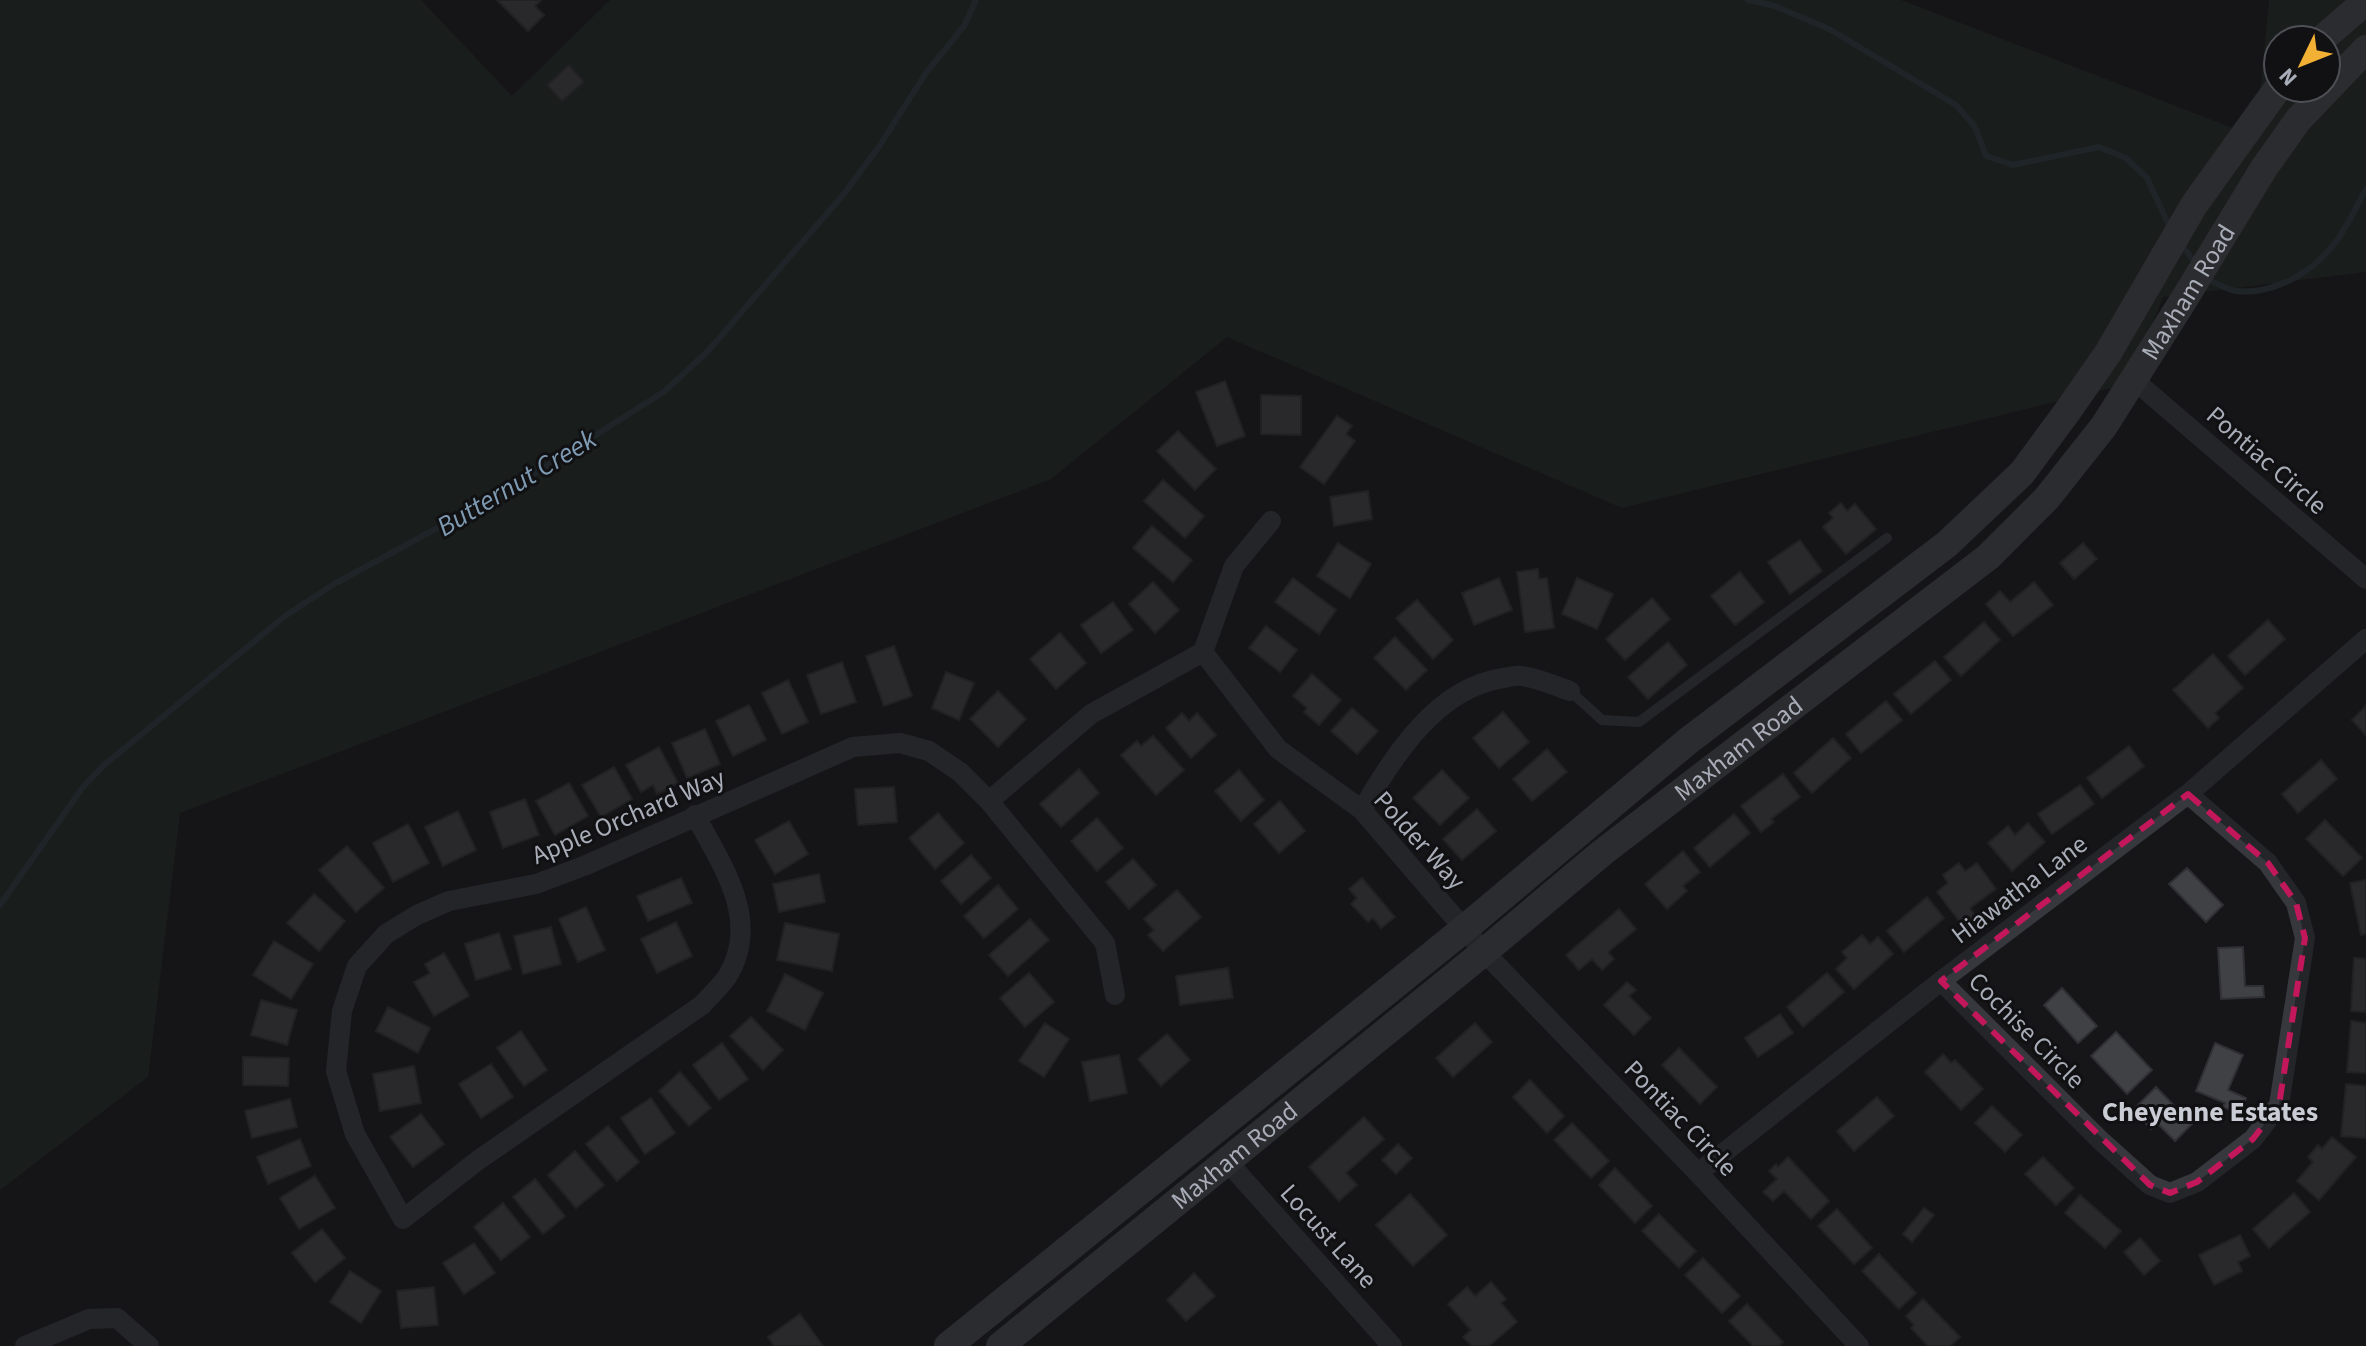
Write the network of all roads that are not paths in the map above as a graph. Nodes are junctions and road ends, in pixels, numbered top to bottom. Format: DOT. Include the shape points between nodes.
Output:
graph roads {
  1 [pos="2366,1"];
  2 [pos="2339,24"];
  3 [pos="2366,49"];
  4 [pos="2267,104"];
  5 [pos="2134,380"];
  6 [pos="1271,521"];
  7 [pos="1887,538"];
  8 [pos="2366,579"];
  9 [pos="2366,639"];
  10 [pos="1203,652"];
  11 [pos="1570,691"];
  12 [pos="2188,794"];
  13 [pos="989,801"];
  14 [pos="1362,810"];
  15 [pos="695,815"];
  16 [pos="1464,929"];
  17 [pos="1484,952"];
  18 [pos="1941,981"];
  19 [pos="1115,995"];
  20 [pos="1227,1161"];
  21 [pos="1698,1173"];
  22 [pos="25,1346"];
  23 [pos="149,1346"];
  24 [pos="948,1346"];
  25 [pos="1000,1346"];
  26 [pos="1392,1346"];
  27 [pos="1859,1346"];
  1 -- 2 [label="main road"];
  3 -- 5 [label="main road, Maxham Road" via="2298,120 2228,223"];
  4 -- 16 [label="main road, Maxham Road" via="2194,205 2108,353 2022,473 1958,534 1688,741"];
  5 -- 8 [label="street, Pontiac Circle"];
  5 -- 17 [label="main road, Maxham Road" via="2047,498 1988,557 1603,852"];
  6 -- 10 [label="street" via="1234,566"];
  7 -- 11 [label="lane" via="1639,722 1602,720"];
  9 -- 12 [label="street, Hiawatha Lane"];
  10 -- 13 [label="street" via="1091,714"];
  10 -- 14 [label="street, Polder Way" via="1278,749"];
  11 -- 14 [label="street" via="1520,675 1484,681 1460,692 1410,740"];
  12 -- 18 [label="street, Hiawatha Lane"];
  12 -- 18 [label="street, Cochise Circle" via="2268,863 2296,903 2305,938 2279,1105 2253,1139 2197,1182 2170,1193 2150,1185"];
  13 -- 15 [label="street, Apple Orchard Way" via="929,751 889,743 853,747"];
  13 -- 19 [label="street, Apple Orchard Way" via="1105,943"];
  14 -- 16 [label="street, Polder Way"];
  15 -- 15 [label="street, Apple Orchard Way" via="536,884 428,910 386,934 357,966 342,1011 336,1071 355,1134 403,1219 477,1161 702,1005 726,978 739,949 740,909"];
  16 -- 17 [label="street, Pontiac Circle"];
  16 -- 24 [label="main road, Maxham Road"];
  17 -- 20 [label="main road, Maxham Road"];
  17 -- 21 [label="street, Pontiac Circle"];
  18 -- 21 [label="street, Hiawatha Lane"];
  20 -- 25 [label="main road, Maxham Road"];
  20 -- 26 [label="street, Locust Lane"];
  21 -- 27 [label="street, Pontiac Circle"];
  22 -- 23 [label="street" via="89,1319 117,1318"];
}
